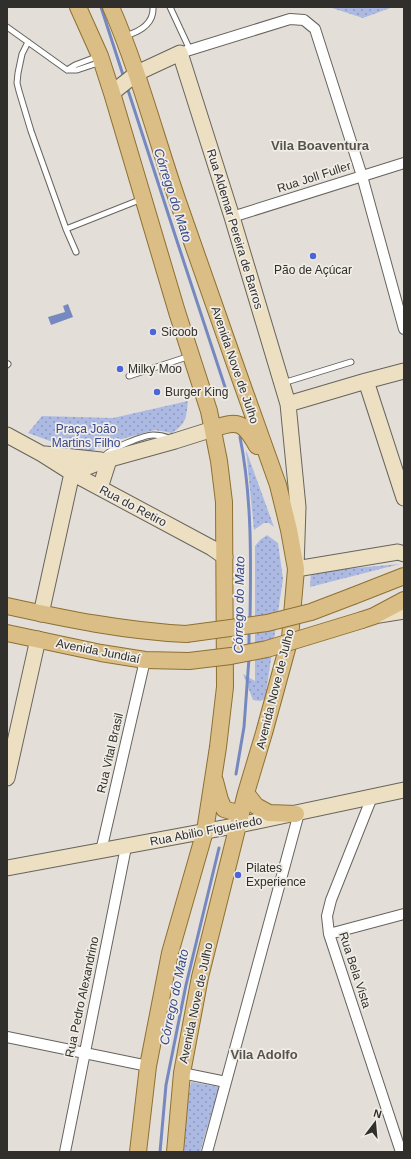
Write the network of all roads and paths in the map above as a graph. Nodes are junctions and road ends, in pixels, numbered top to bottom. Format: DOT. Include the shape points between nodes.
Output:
graph roads {
  1 [pos="78,7"];
  2 [pos="111,7"];
  3 [pos="153,7"];
  4 [pos="170,7"];
  5 [pos="7,27"];
  6 [pos="124,36"];
  7 [pos="28,42"];
  8 [pos="185,52"];
  9 [pos="101,59"];
  10 [pos="136,74"];
  11 [pos="117,89"];
  12 [pos="404,163"];
  13 [pos="362,176"];
  14 [pos="143,199"];
  15 [pos="232,217"];
  16 [pos="66,229"];
  17 [pos="76,252"];
  18 [pos="404,329"];
  19 [pos="191,356"];
  20 [pos="351,362"];
  21 [pos="404,371"];
  22 [pos="129,376"];
  23 [pos="366,381"];
  24 [pos="282,383"];
  25 [pos="288,404"];
  26 [pos="212,428"];
  27 [pos="7,435"];
  28 [pos="42,454"];
  29 [pos="106,460"];
  30 [pos="72,473"];
  31 [pos="278,485"];
  32 [pos="100,488"];
  33 [pos="404,498"];
  34 [pos="404,554"];
  35 [pos="225,557"];
  36 [pos="296,569"];
  37 [pos="404,576"];
  38 [pos="404,600"];
  39 [pos="7,606"];
  40 [pos="404,611"];
  41 [pos="42,614"];
  42 [pos="368,618"];
  43 [pos="7,633"];
  44 [pos="38,639"];
  45 [pos="144,660"];
  46 [pos="214,773"];
  47 [pos="7,778"];
  48 [pos="404,790"];
  49 [pos="246,793"];
  50 [pos="372,797"];
  51 [pos="242,810"];
  52 [pos="297,813"];
  53 [pos="238,825"];
  54 [pos="205,831"];
  55 [pos="126,847"];
  56 [pos="101,851"];
  57 [pos="7,868"];
  58 [pos="404,914"];
  59 [pos="329,934"];
  60 [pos="7,1037"];
  61 [pos="84,1053"];
  62 [pos="148,1066"];
  63 [pos="182,1073"];
  64 [pos="226,1082"];
  65 [pos="65,1152"];
  66 [pos="138,1152"];
  67 [pos="175,1152"];
  68 [pos="207,1152"];
  69 [pos="400,1152"];
  1 -- 9 [label="main road"];
  2 -- 6 [label="main road, Avenida Nove de Julho"];
  3 -- 6 [label="lane" via="154,14 149,24"];
  4 -- 8 [label="lane"];
  5 -- 7 [label="lane"];
  6 -- 10 [label="main road, Avenida Nove de Julho"];
  7 -- 9 [label="lane" via="66,70 75,65"];
  7 -- 16 [label="lane" via="22,54 18,83 31,132"];
  8 -- 10 [label="street"];
  8 -- 13 [label="street" via="290,19 304,20 315,29"];
  8 -- 15 [label="street, Rua Aldemar Pereira de Barros"];
  9 -- 11 [label="main road"];
  10 -- 11 [label="street"];
  10 -- 31 [label="main road, Avenida Nove de Julho" via="177,199"];
  11 -- 14 [label="main road"];
  12 -- 13 [label="street, Rua Joll Fuller"];
  13 -- 15 [label="street, Rua Joll Fuller"];
  13 -- 18 [label="street"];
  14 -- 16 [label="lane"];
  14 -- 19 [label="main road"];
  15 -- 24 [label="street, Rua Aldemar Pereira de Barros"];
  16 -- 17 [label="lane"];
  19 -- 22 [label="lane"];
  19 -- 26 [label="main road"];
  20 -- 24 [label="lane"];
  21 -- 23 [label="street"];
  23 -- 25 [label="street"];
  23 -- 33 [label="street"];
  24 -- 25 [label="street, Rua Aldemar Pereira de Barros"];
  25 -- 36 [label="street, Rua Aldemar Pereira de Barros" via="298,507"];
  26 -- 29 [label="street"];
  26 -- 31 [label="main road" via="232,423 248,431"];
  26 -- 35 [label="main road" via="224,502"];
  27 -- 28 [label="street, Rua do Retiro"];
  28 -- 29 [label="street, Rua do Retiro"];
  28 -- 30 [label="street, Rua do Retiro"];
  29 -- 30 [label="street"];
  29 -- 32 [label="street"];
  30 -- 32 [label="street, Rua do Retiro"];
  30 -- 41 [label="street"];
  31 -- 36 [label="main road, Avenida Nove de Julho"];
  32 -- 35 [label="street, Rua do Retiro"];
  34 -- 36 [label="street" via="398,552"];
  35 -- 46 [label="main road" via="225,687"];
  36 -- 49 [label="main road, Avenida Nove de Julho" via="290,638"];
  37 -- 41 [label="main road, bridge" via="311,612 267,623 186,634 106,626"];
  38 -- 42 [label="main road, Avenida Jundiaí"];
  39 -- 41 [label="main road"];
  40 -- 42 [label="street"];
  42 -- 45 [label="main road, Avenida Jundiaí, bridge" via="267,649 231,656 189,661"];
  43 -- 44 [label="main road, Avenida Jundiaí"];
  44 -- 45 [label="main road, Avenida Jundiaí"];
  44 -- 47 [label="street"];
  45 -- 56 [label="street, Rua Vital Brasil"];
  46 -- 51 [label="main road" via="224,809 234,812"];
  46 -- 54 [label="main road"];
  48 -- 50 [label="street, Rua Abilio Figueiredo"];
  49 -- 51 [label="main road, Avenida Nove de Julho"];
  49 -- 52 [label="main road" via="256,806 268,813"];
  50 -- 52 [label="street, Rua Abilio Figueiredo"];
  50 -- 59 [label="street, Rua Bela Vista" via="331,900 327,916"];
  51 -- 53 [label="main road, Avenida Nove de Julho"];
  52 -- 53 [label="street, Rua Abilio Figueiredo"];
  52 -- 64 [label="street"];
  53 -- 54 [label="street, Rua Abilio Figueiredo"];
  53 -- 63 [label="main road, Avenida Nove de Julho" via="200,977"];
  54 -- 55 [label="street, Rua Abilio Figueiredo"];
  54 -- 62 [label="main road" via="170,953"];
  55 -- 56 [label="street, Rua Abilio Figueiredo"];
  55 -- 61 [label="street, Rua Pedro Alexandrino"];
  56 -- 57 [label="street, Rua Abilio Figueiredo"];
  58 -- 59 [label="street"];
  59 -- 69 [label="street, Rua Bela Vista"];
  60 -- 61 [label="street"];
  61 -- 62 [label="street"];
  61 -- 65 [label="street, Rua Pedro Alexandrino"];
  62 -- 66 [label="main road"];
  63 -- 64 [label="street"];
  63 -- 67 [label="main road, Avenida Nove de Julho"];
  64 -- 68 [label="street"];
}
